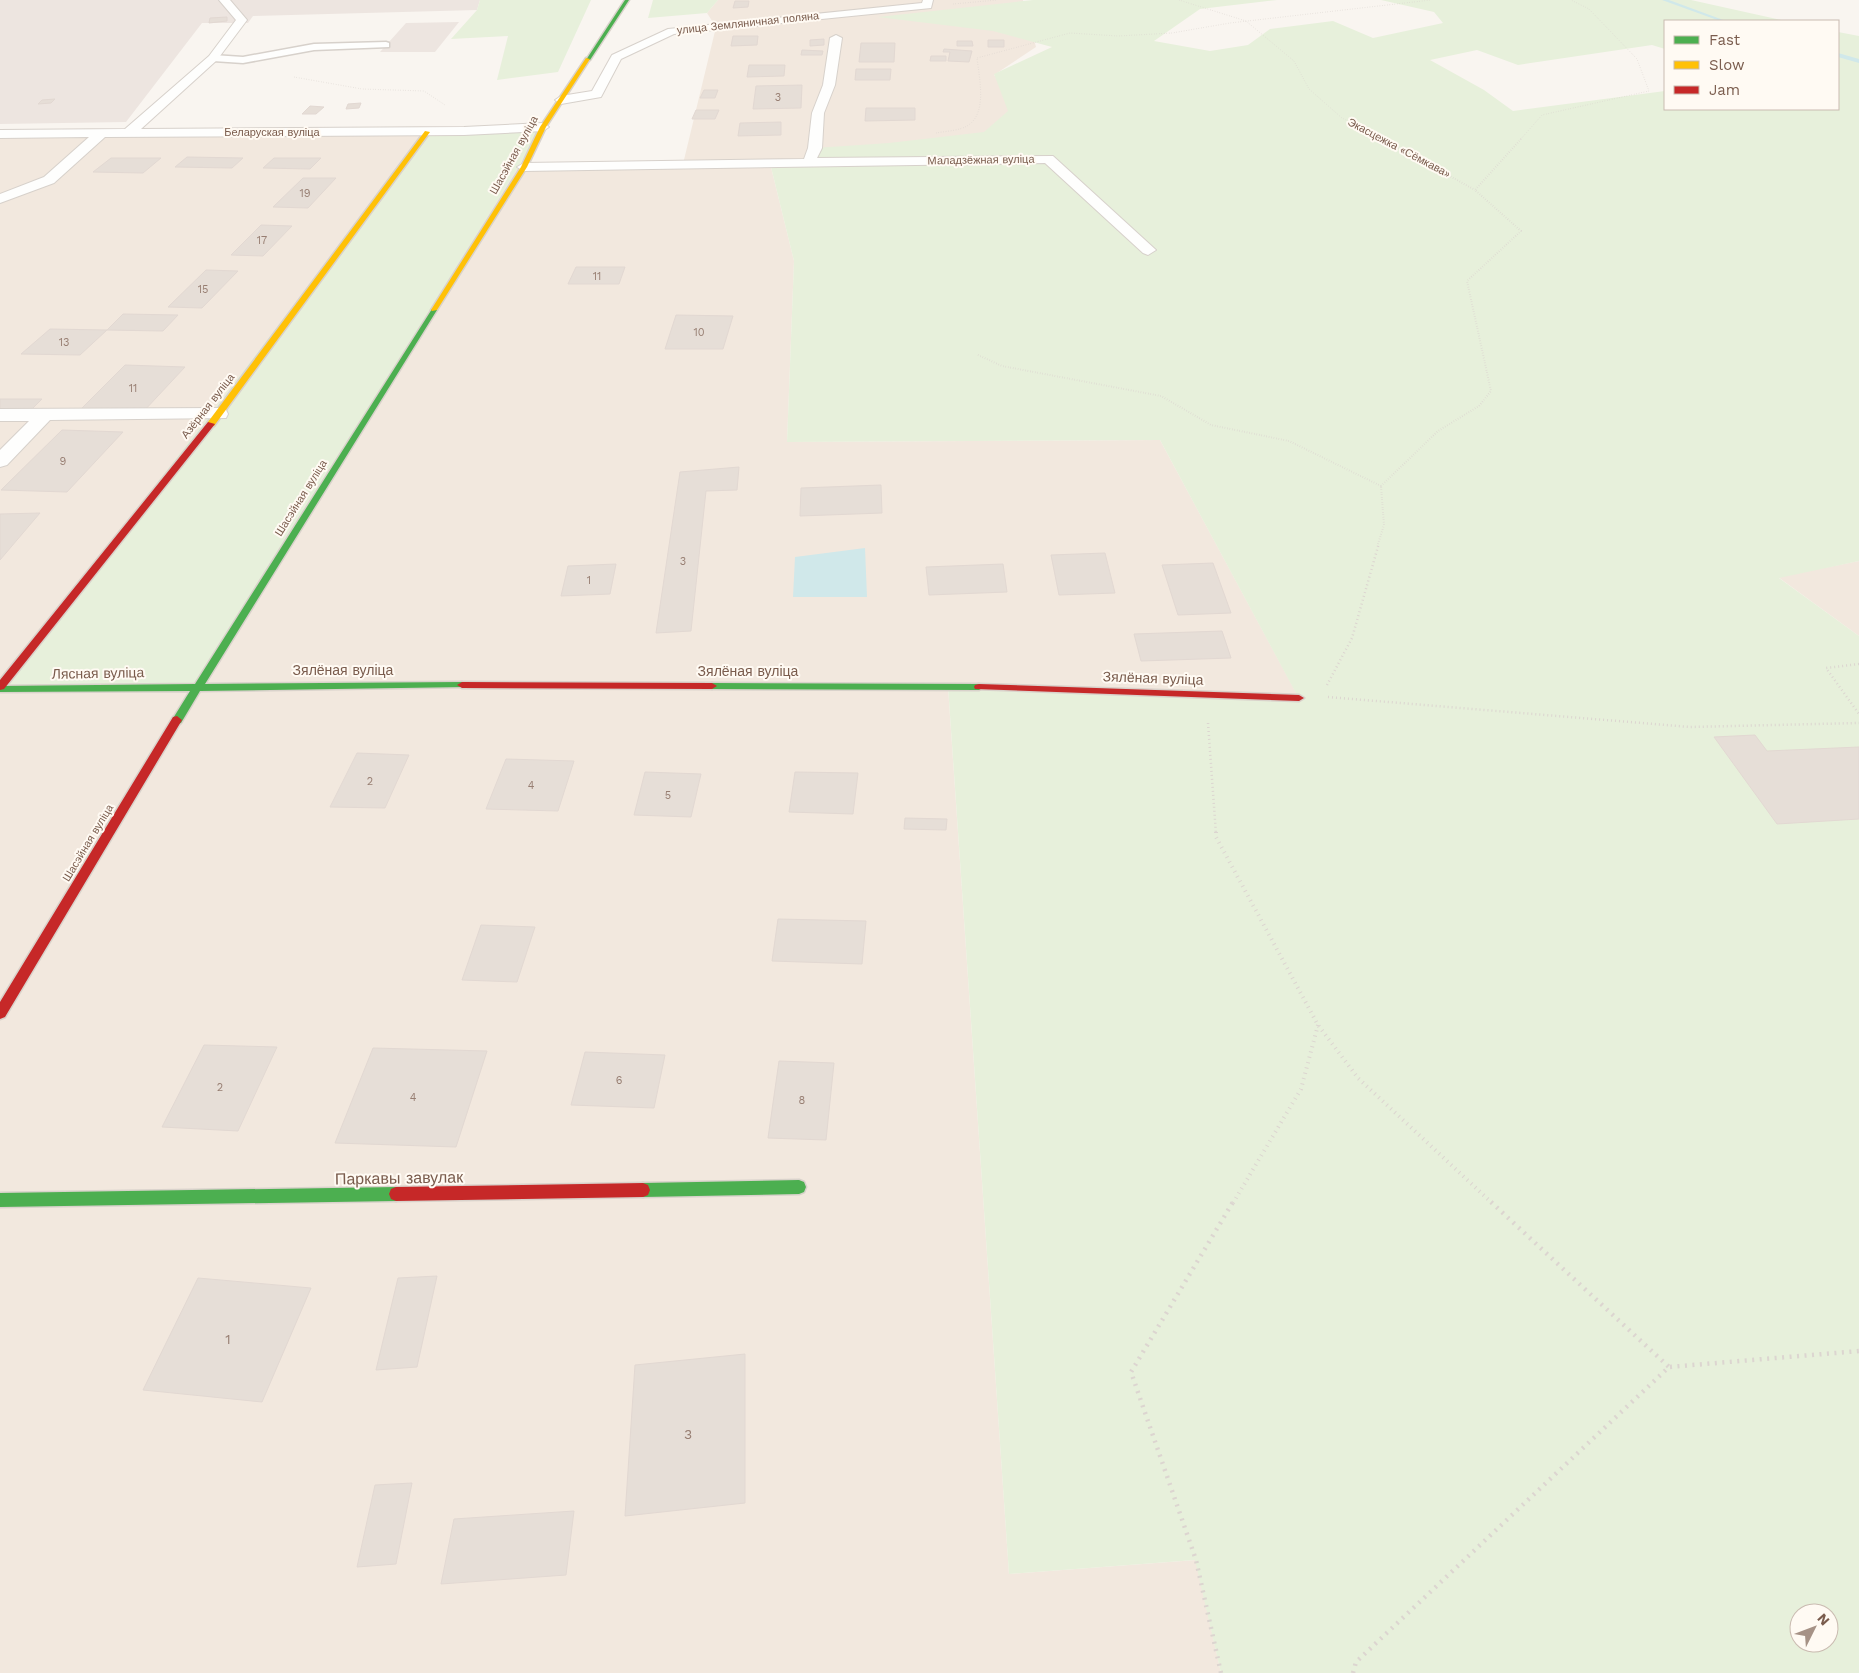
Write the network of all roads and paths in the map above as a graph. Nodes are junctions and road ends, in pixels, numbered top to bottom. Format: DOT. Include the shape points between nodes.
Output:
graph roads {
  1 [pos="224,0"];
  2 [pos="627,0"];
  3 [pos="997,0"];
  4 [pos="1179,0"];
  5 [pos="1431,0"];
  6 [pos="1571,0"];
  7 [pos="928,3"];
  8 [pos="1246,21"];
  9 [pos="836,38"];
  10 [pos="386,45"];
  11 [pos="213,58"];
  12 [pos="243,60"];
  13 [pos="561,100"];
  14 [pos="543,127"];
  15 [pos="464,131"];
  16 [pos="130,132"];
  17 [pos="427,132"];
  18 [pos="102,133"];
  19 [pos="0,134"];
  20 [pos="932,134"];
  21 [pos="809,162"];
  22 [pos="524,167"];
  23 [pos="1475,190"];
  24 [pos="0,199"];
  25 [pos="1148,250"];
  26 [pos="978,355"];
  27 [pos="219,414"];
  28 [pos="0,415"];
  29 [pos="45,415"];
  30 [pos="0,461"];
  31 [pos="1381,486"];
  32 [pos="1859,664"];
  33 [pos="197,687"];
  34 [pos="0,688"];
  35 [pos="1206,694"];
  36 [pos="1321,697"];
  37 [pos="1299,698"];
  38 [pos="1859,714"];
  39 [pos="1859,723"];
  40 [pos="0,1013"];
  41 [pos="1318,1025"];
  42 [pos="799,1187"];
  43 [pos="0,1200"];
  44 [pos="1859,1352"];
  45 [pos="1669,1367"];
  46 [pos="1221,1673"];
  47 [pos="1353,1673"];
  1 -- 11 [label="street" via="242,20"];
  2 -- 13 [label="street, Шасэйная вуліца"];
  3 -- 7 [label="path"];
  4 -- 8 [label="path"];
  5 -- 8 [label="path"];
  6 -- 23 [label="path" via="1589,8 1637,58 1649,92 1542,115"];
  7 -- 13 [label="street, улица Земляничная поляна" via="672,31 616,57 597,94"];
  8 -- 20 [label="path" via="1172,33 1118,36 1070,33 977,58 979,108 975,116 970,124 959,129"];
  8 -- 23 [label="path, Экасцежка «Сёмкава»" via="1294,61 1309,89 1342,118"];
  9 -- 21 [label="street" via="829,85 818,113 815,148"];
  10 -- 12 [label="lane" via="314,47"];
  11 -- 12 [label="lane"];
  11 -- 16 [label="street"];
  12 -- 15 [label="path" via="288,76 362,89 424,91 454,111"];
  13 -- 14 [label="street, Шасэйная вуліца"];
  14 -- 15 [label="street, Беларуская вуліца"];
  14 -- 22 [label="street, Шасэйная вуліца"];
  15 -- 17 [label="street, Беларуская вуліца"];
  16 -- 17 [label="street, Беларуская вуліца"];
  16 -- 18 [label="street, Беларуская вуліца"];
  17 -- 27 [label="street, Азёрная вуліца"];
  18 -- 19 [label="street, Беларуская вуліца"];
  18 -- 24 [label="street" via="49,180"];
  21 -- 22 [label="street, Маладзёжная вуліца"];
  21 -- 25 [label="street, Маладзёжная вуліца" via="1048,159"];
  22 -- 33 [label="street, Шасэйная вуліца"];
  23 -- 31 [label="path, Экасцежка «Сёмкава»" via="1522,231 1467,281 1491,391 1479,406 1438,431"];
  26 -- 31 [label="path" via="1018,370 1161,396 1211,425 1289,441"];
  27 -- 29 [label="street"];
  27 -- 34 [label="street, Азёрная вуліца"];
  28 -- 29 [label="street"];
  29 -- 30 [label="street"];
  31 -- 36 [label="path" via="1384,525 1352,638"];
  32 -- 38 [label="path" via="1826,668"];
  33 -- 34 [label="street, Лясная вуліца"];
  33 -- 35 [label="street, Зялёная вуліца" via="948,686"];
  33 -- 40 [label="street, Шасэйная вуліца"];
  35 -- 37 [label="street, Зялёная вуліца"];
  35 -- 41 [label="path" via="1216,837"];
  36 -- 37 [label="path"];
  36 -- 39 [label="path" via="1690,727"];
  41 -- 45 [label="path" via="1358,1078"];
  41 -- 46 [label="path" via="1301,1089 1131,1372 1196,1560"];
  42 -- 43 [label="street, Паркавы завулак"];
  44 -- 45 [label="path"];
  45 -- 47 [label="path" via="1356,1662"];
}
